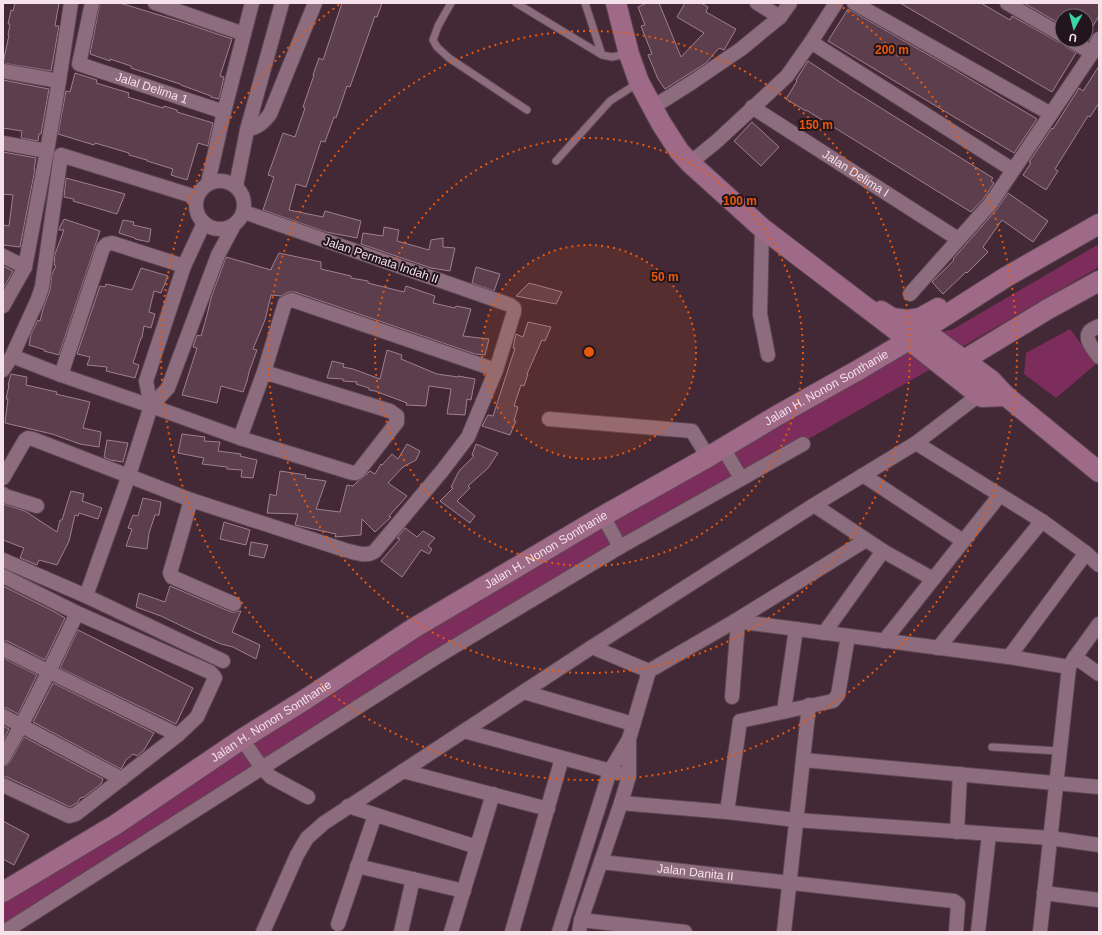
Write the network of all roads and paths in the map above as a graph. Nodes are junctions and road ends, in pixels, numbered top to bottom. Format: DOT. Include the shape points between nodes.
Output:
graph roads {
  1 [pos="71,3"];
  2 [pos="92,3"];
  3 [pos="155,3"];
  4 [pos="252,3"];
  5 [pos="282,3"];
  6 [pos="315,3"];
  7 [pos="451,3"];
  8 [pos="516,3"];
  9 [pos="585,3"];
  10 [pos="616,3"];
  11 [pos="756,3"];
  12 [pos="790,3"];
  13 [pos="836,3"];
  14 [pos="854,3"];
  15 [pos="1007,3"];
  16 [pos="780,17"];
  17 [pos="1054,30"];
  18 [pos="244,34"];
  19 [pos="1099,39"];
  20 [pos="811,42"];
  21 [pos="1084,48"];
  22 [pos="1092,53"];
  23 [pos="629,54"];
  24 [pos="602,56"];
  25 [pos="3,71"];
  26 [pos="59,81"];
  27 [pos="639,82"];
  28 [pos="752,107"];
  29 [pos="527,110"];
  30 [pos="224,112"];
  31 [pos="1051,114"];
  32 [pos="657,115"];
  33 [pos="247,130"];
  34 [pos="3,143"];
  35 [pos="47,151"];
  36 [pos="684,157"];
  37 [pos="556,161"];
  38 [pos="1013,170"];
  39 [pos="208,183"];
  40 [pos="236,186"];
  41 [pos="196,197"];
  42 [pos="244,212"];
  43 [pos="204,223"];
  44 [pos="1099,224"];
  45 [pos="233,227"];
  46 [pos="762,228"];
  47 [pos="958,239"];
  48 [pos="3,256"];
  49 [pos="184,266"];
  50 [pos="25,267"];
  51 [pos="1006,277"];
  52 [pos="1099,281"];
  53 [pos="910,294"];
  54 [pos="859,302"];
  55 [pos="3,306"];
  56 [pos="1099,326"];
  57 [pos="920,337"];
  58 [pos="768,355"];
  59 [pos="12,356"];
  60 [pos="1099,358"];
  61 [pos="965,360"];
  62 [pos="3,370"];
  63 [pos="496,370"];
  64 [pos="264,372"];
  65 [pos="61,376"];
  66 [pos="977,394"];
  67 [pos="1006,396"];
  68 [pos="151,406"];
  69 [pos="549,419"];
  70 [pos="240,438"];
  71 [pos="916,443"];
  72 [pos="803,444"];
  73 [pos="720,454"];
  74 [pos="1099,472"];
  75 [pos="863,475"];
  76 [pos="129,476"];
  77 [pos="740,477"];
  78 [pos="3,478"];
  79 [pos="3,494"];
  80 [pos="1000,495"];
  81 [pos="191,500"];
  82 [pos="814,505"];
  83 [pos="37,506"];
  84 [pos="605,520"];
  85 [pos="1042,522"];
  86 [pos="866,540"];
  87 [pos="963,541"];
  88 [pos="619,546"];
  89 [pos="883,551"];
  90 [pos="1086,553"];
  91 [pos="3,560"];
  92 [pos="1099,565"];
  93 [pos="3,576"];
  94 [pos="933,579"];
  95 [pos="86,596"];
  96 [pos="234,604"];
  97 [pos="77,612"];
  98 [pos="737,621"];
  99 [pos="1099,624"];
  100 [pos="796,629"];
  101 [pos="824,633"];
  102 [pos="848,636"];
  103 [pos="884,641"];
  104 [pos="592,647"];
  105 [pos="938,648"];
  106 [pos="3,649"];
  107 [pos="1009,657"];
  108 [pos="223,661"];
  109 [pos="1072,662"];
  110 [pos="649,671"];
  111 [pos="49,672"];
  112 [pos="1099,674"];
  113 [pos="524,692"];
  114 [pos="732,697"];
  115 [pos="809,705"];
  116 [pos="784,711"];
  117 [pos="3,716"];
  118 [pos="633,724"];
  119 [pos="22,726"];
  120 [pos="464,731"];
  121 [pos="178,735"];
  122 [pos="242,739"];
  123 [pos="629,739"];
  124 [pos="992,747"];
  125 [pos="1060,751"];
  126 [pos="3,758"];
  127 [pos="562,758"];
  128 [pos="803,760"];
  129 [pos="261,766"];
  130 [pos="403,771"];
  131 [pos="610,771"];
  132 [pos="960,774"];
  133 [pos="628,776"];
  134 [pos="122,779"];
  135 [pos="1056,783"];
  136 [pos="3,785"];
  137 [pos="1099,787"];
  138 [pos="493,794"];
  139 [pos="308,797"];
  140 [pos="621,803"];
  141 [pos="348,806"];
  142 [pos="548,809"];
  143 [pos="728,812"];
  144 [pos="375,815"];
  145 [pos="796,820"];
  146 [pos="957,832"];
  147 [pos="989,834"];
  148 [pos="1050,838"];
  149 [pos="1099,845"];
  150 [pos="477,847"];
  151 [pos="601,862"];
  152 [pos="357,866"];
  153 [pos="413,879"];
  154 [pos="790,883"];
  155 [pos="464,891"];
  156 [pos="3,892"];
  157 [pos="1044,893"];
  158 [pos="1099,900"];
  159 [pos="338,924"];
  160 [pos="580,926"];
  161 [pos="4,932"];
  162 [pos="263,932"];
  163 [pos="401,932"];
  164 [pos="451,932"];
  165 [pos="512,932"];
  166 [pos="559,932"];
  167 [pos="685,932"];
  168 [pos="784,932"];
  169 [pos="956,932"];
  170 [pos="978,932"];
  171 [pos="1040,932"];
  1 -- 26 [label="street"];
  2 -- 30 [label="street, Jalal Delima 1" via="79,64"];
  3 -- 18 [label="street"];
  4 -- 18 [label="street"];
  5 -- 33 [label="street"];
  6 -- 33 [label="street" via="270,114 256,128"];
  7 -- 29 [label="lane" via="433,40 437,47 449,58"];
  8 -- 24 [label="lane"];
  9 -- 24 [label="lane"];
  10 -- 23 [label="street"];
  11 -- 16 [label="street"];
  12 -- 16 [label="street"];
  13 -- 20 [label="street"];
  14 -- 31 [label="street"];
  15 -- 17 [label="street"];
  16 -- 32 [label="street" via="741,49 691,83"];
  18 -- 30 [label="street"];
  19 -- 22 [label="street"];
  20 -- 28 [label="street" via="786,76"];
  20 -- 38 [label="street"];
  21 -- 22 [label="street"];
  22 -- 31 [label="street"];
  23 -- 24 [label="lane"];
  23 -- 27 [label="street"];
  25 -- 26 [label="street"];
  26 -- 35 [label="street"];
  27 -- 32 [label="street"];
  27 -- 37 [label="lane" via="610,101"];
  28 -- 36 [label="street" via="717,141"];
  28 -- 47 [label="street, Jalan Delima I"];
  30 -- 39 [label="street"];
  31 -- 38 [label="street"];
  32 -- 36 [label="street"];
  33 -- 40 [label="street"];
  34 -- 35 [label="street"];
  35 -- 50 [label="street"];
  36 -- 46 [label="street"];
  38 -- 47 [label="street" via="990,203"];
  39 -- 40 [label="street" via="218,180"];
  39 -- 41 [label="street"];
  40 -- 42 [label="street" via="245,202"];
  41 -- 43 [label="street" via="198,216"];
  41 -- 59 [label="street" via="61,155 42,287"];
  42 -- 45 [label="street"];
  42 -- 63 [label="street, Jalan Permata Indah II" via="510,305 514,312"];
  43 -- 45 [label="street" via="213,228"];
  43 -- 49 [label="street"];
  44 -- 51 [label="street, Jalan H. Nonon Sonthanie"];
  45 -- 68 [label="street" via="218,255 168,388"];
  46 -- 54 [label="street"];
  46 -- 58 [label="street" via="760,314"];
  47 -- 53 [label="street"];
  48 -- 50 [label="street"];
  49 -- 65 [label="street" via="112,243 107,244 103,248"];
  49 -- 68 [label="street" via="146,381"];
  50 -- 55 [label="street"];
  51 -- 54 [label="street" via="967,290 920,318 892,318 871,304"];
  51 -- 57 [label="street, Jalan H. Nonon Sonthanie"];
  52 -- 61 [label="street"];
  54 -- 57 [label="street"];
  56 -- 60 [label="street" via="1090,331 1088,337"];
  57 -- 61 [label="street"];
  57 -- 66 [label="street"];
  57 -- 73 [label="street, Jalan H. Nonon Sonthanie"];
  59 -- 62 [label="street"];
  59 -- 65 [label="street"];
  61 -- 67 [label="street" via="991,380"];
  63 -- 64 [label="street" via="292,300 285,303"];
  63 -- 81 [label="street" via="468,437 371,554 345,550"];
  64 -- 70 [label="street"];
  64 -- 70 [label="street" via="390,411 397,416 397,422 356,473"];
  65 -- 68 [label="street"];
  66 -- 67 [label="street" via="982,397"];
  66 -- 71 [label="street"];
  67 -- 74 [label="street"];
  68 -- 70 [label="street"];
  68 -- 76 [label="street"];
  69 -- 73 [label="street" via="692,430"];
  71 -- 75 [label="street"];
  71 -- 80 [label="street"];
  72 -- 77 [label="street"];
  73 -- 77 [label="street"];
  73 -- 84 [label="street, Jalan H. Nonon Sonthanie"];
  75 -- 82 [label="street"];
  75 -- 87 [label="street"];
  76 -- 78 [label="street" via="28,438"];
  76 -- 81 [label="street"];
  76 -- 95 [label="street"];
  77 -- 88 [label="street"];
  79 -- 83 [label="street"];
  80 -- 85 [label="street"];
  80 -- 87 [label="street"];
  81 -- 96 [label="street" via="170,573 172,577"];
  82 -- 86 [label="street"];
  82 -- 104 [label="street"];
  84 -- 88 [label="street"];
  84 -- 122 [label="street, Jalan H. Nonon Sonthanie" via="414,628"];
  85 -- 90 [label="street"];
  85 -- 105 [label="street"];
  86 -- 89 [label="street"];
  86 -- 98 [label="street"];
  87 -- 94 [label="street"];
  88 -- 129 [label="street"];
  89 -- 94 [label="street"];
  89 -- 101 [label="street"];
  90 -- 92 [label="street"];
  90 -- 107 [label="street"];
  91 -- 95 [label="street"];
  93 -- 97 [label="street"];
  94 -- 103 [label="street"];
  95 -- 108 [label="street"];
  97 -- 111 [label="street"];
  97 -- 121 [label="street" via="213,675 215,678 197,716"];
  98 -- 100 [label="street"];
  98 -- 110 [label="street"];
  98 -- 114 [label="street"];
  99 -- 109 [label="street"];
  100 -- 101 [label="street"];
  100 -- 116 [label="street"];
  101 -- 102 [label="street"];
  102 -- 103 [label="street"];
  102 -- 115 [label="street" via="838,695 833,700"];
  103 -- 105 [label="street"];
  104 -- 110 [label="street"];
  104 -- 113 [label="street"];
  105 -- 107 [label="street"];
  106 -- 111 [label="street"];
  107 -- 109 [label="street"];
  109 -- 112 [label="street"];
  109 -- 125 [label="street"];
  110 -- 118 [label="street"];
  111 -- 119 [label="street"];
  111 -- 121 [label="street"];
  113 -- 118 [label="street"];
  113 -- 120 [label="street"];
  115 -- 116 [label="street"];
  115 -- 128 [label="street"];
  116 -- 143 [label="street" via="740,721"];
  117 -- 119 [label="street"];
  118 -- 123 [label="street"];
  119 -- 126 [label="street"];
  119 -- 134 [label="street"];
  120 -- 127 [label="street"];
  120 -- 130 [label="street"];
  121 -- 134 [label="street"];
  122 -- 129 [label="street"];
  122 -- 156 [label="street, Jalan H. Nonon Sonthanie" via="115,825"];
  123 -- 131 [label="street"];
  123 -- 133 [label="street"];
  124 -- 125 [label="lane"];
  125 -- 135 [label="street"];
  127 -- 131 [label="street"];
  127 -- 142 [label="street"];
  128 -- 132 [label="street"];
  128 -- 145 [label="street"];
  129 -- 139 [label="street" via="271,777"];
  129 -- 161 [label="street"];
  130 -- 138 [label="street"];
  130 -- 141 [label="street"];
  131 -- 133 [label="street"];
  131 -- 166 [label="street"];
  132 -- 135 [label="street"];
  132 -- 146 [label="street"];
  133 -- 140 [label="street"];
  134 -- 136 [label="street" via="76,814 69,816"];
  135 -- 137 [label="street"];
  135 -- 148 [label="street"];
  138 -- 142 [label="street"];
  138 -- 150 [label="street"];
  140 -- 143 [label="street"];
  140 -- 151 [label="street"];
  141 -- 144 [label="street"];
  141 -- 162 [label="street" via="324,822 307,838"];
  142 -- 165 [label="street"];
  143 -- 145 [label="street"];
  144 -- 150 [label="street"];
  144 -- 152 [label="street"];
  145 -- 146 [label="street"];
  145 -- 154 [label="street"];
  146 -- 147 [label="street"];
  147 -- 148 [label="street"];
  147 -- 170 [label="street"];
  148 -- 149 [label="street"];
  148 -- 157 [label="street"];
  150 -- 155 [label="street"];
  151 -- 154 [label="street, Jalan Danita II"];
  151 -- 160 [label="street"];
  152 -- 153 [label="street"];
  152 -- 159 [label="street"];
  153 -- 155 [label="street"];
  153 -- 163 [label="street"];
  154 -- 168 [label="street"];
  154 -- 169 [label="street, Jalan Danita II" via="954,901 958,904"];
  155 -- 164 [label="street"];
  157 -- 158 [label="street"];
  157 -- 171 [label="street"];
  160 -- 167 [label="street"];
}
